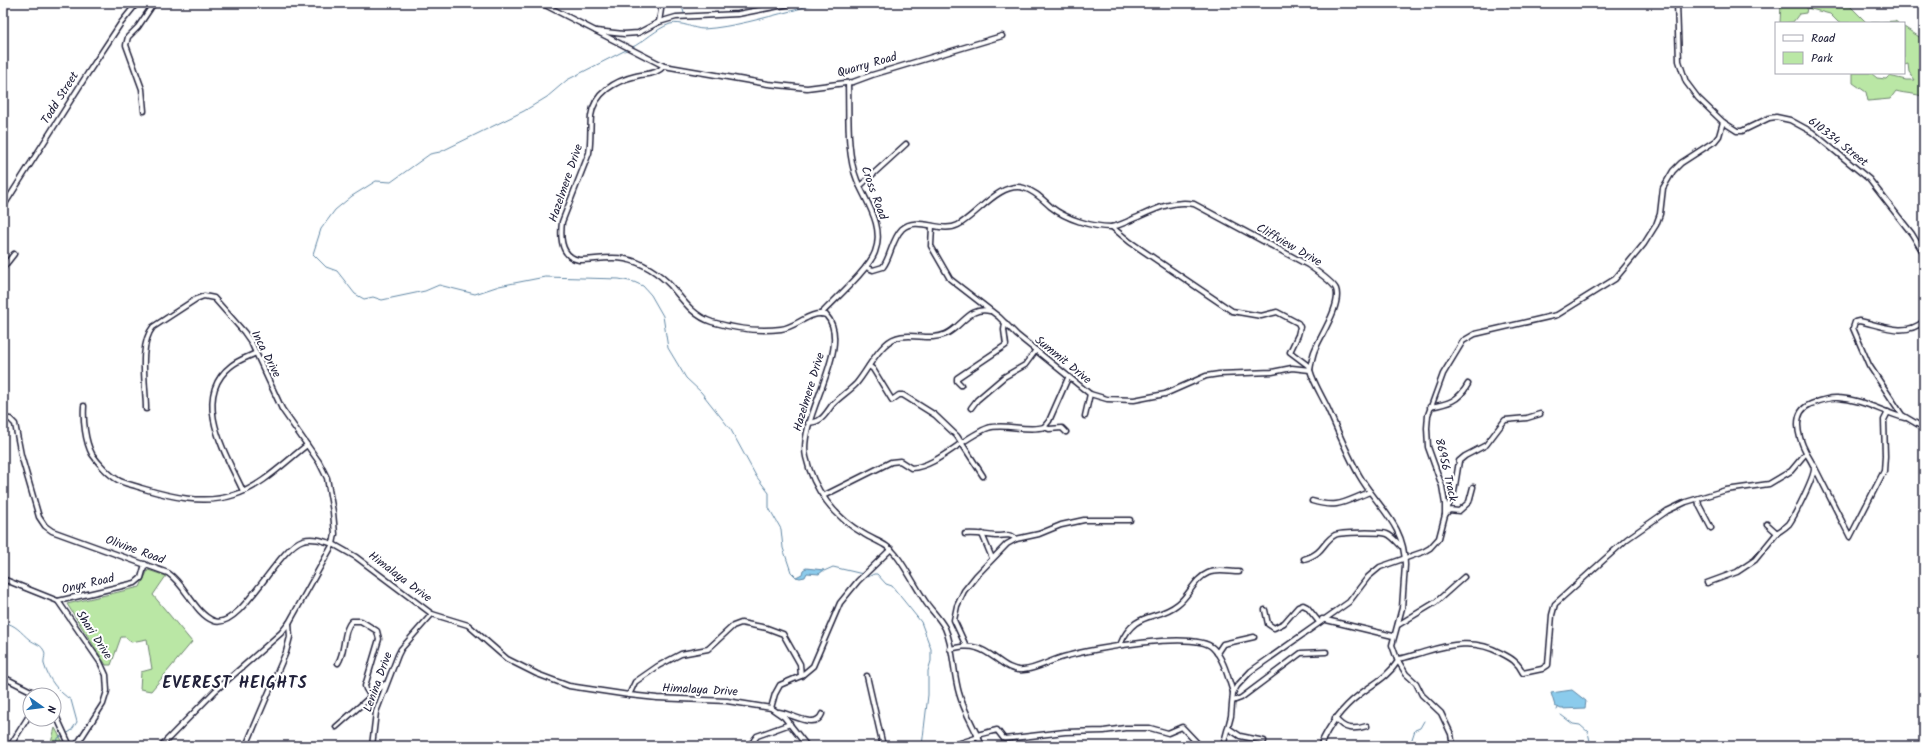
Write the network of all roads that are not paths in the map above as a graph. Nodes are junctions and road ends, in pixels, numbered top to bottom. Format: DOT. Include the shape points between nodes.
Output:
graph roads {
  1 [pos="137,3"];
  2 [pos="154,3"];
  3 [pos="542,3"];
  4 [pos="662,3"];
  5 [pos="795,3"];
  6 [pos="1677,3"];
  7 [pos="658,22"];
  8 [pos="594,31"];
  9 [pos="1002,36"];
  10 [pos="664,66"];
  11 [pos="848,83"];
  12 [pos="144,110"];
  13 [pos="1723,122"];
  14 [pos="906,144"];
  15 [pos="860,186"];
  16 [pos="3,207"];
  17 [pos="932,226"];
  18 [pos="1112,227"];
  19 [pos="14,254"];
  20 [pos="1924,254"];
  21 [pos="866,267"];
  22 [pos="3,268"];
  23 [pos="990,311"];
  24 [pos="821,314"];
  25 [pos="1924,321"];
  26 [pos="1005,323"];
  27 [pos="1036,350"];
  28 [pos="256,353"];
  29 [pos="869,366"];
  30 [pos="1310,369"];
  31 [pos="1068,378"];
  32 [pos="1468,384"];
  33 [pos="961,385"];
  34 [pos="1090,394"];
  35 [pos="84,406"];
  36 [pos="1430,407"];
  37 [pos="971,408"];
  38 [pos="146,409"];
  39 [pos="1888,412"];
  40 [pos="1540,414"];
  41 [pos="1085,416"];
  42 [pos="4,418"];
  43 [pos="1905,418"];
  44 [pos="808,423"];
  45 [pos="1044,428"];
  46 [pos="1924,428"];
  47 [pos="1066,432"];
  48 [pos="962,442"];
  49 [pos="307,445"];
  50 [pos="1806,453"];
  51 [pos="1810,460"];
  52 [pos="983,476"];
  53 [pos="1473,487"];
  54 [pos="244,491"];
  55 [pos="1370,492"];
  56 [pos="823,496"];
  57 [pos="1698,499"];
  58 [pos="1312,501"];
  59 [pos="1445,515"];
  60 [pos="1130,520"];
  61 [pos="1767,524"];
  62 [pos="1711,528"];
  63 [pos="1776,533"];
  64 [pos="965,534"];
  65 [pos="982,534"];
  66 [pos="1016,539"];
  67 [pos="333,544"];
  68 [pos="1402,546"];
  69 [pos="891,549"];
  70 [pos="992,558"];
  71 [pos="1304,559"];
  72 [pos="1405,559"];
  73 [pos="145,564"];
  74 [pos="1239,572"];
  75 [pos="1464,577"];
  76 [pos="3,579"];
  77 [pos="1707,583"];
  78 [pos="58,601"];
  79 [pos="1265,610"];
  80 [pos="432,614"];
  81 [pos="1321,621"];
  82 [pos="288,623"];
  83 [pos="1398,625"];
  84 [pos="1393,636"];
  85 [pos="1254,637"];
  86 [pos="1120,645"];
  87 [pos="966,646"];
  88 [pos="950,649"];
  89 [pos="1326,652"];
  90 [pos="1217,653"];
  91 [pos="1397,660"];
  92 [pos="338,663"];
  93 [pos="801,676"];
  94 [pos="867,676"];
  95 [pos="3,677"];
  96 [pos="387,683"];
  97 [pos="23,687"];
  98 [pos="1233,693"];
  99 [pos="629,695"];
  100 [pos="371,696"];
  101 [pos="1232,701"];
  102 [pos="771,708"];
  103 [pos="779,712"];
  104 [pos="822,714"];
  105 [pos="1335,718"];
  106 [pos="790,724"];
  107 [pos="1367,726"];
  108 [pos="22,727"];
  109 [pos="61,727"];
  110 [pos="336,727"];
  111 [pos="1228,728"];
  112 [pos="978,736"];
  113 [pos="1264,740"];
  114 [pos="753,744"];
  115 [pos="10,746"];
  116 [pos="70,746"];
  117 [pos="76,746"];
  118 [pos="161,746"];
  119 [pos="246,746"];
  120 [pos="372,746"];
  121 [pos="746,746"];
  122 [pos="807,746"];
  123 [pos="883,746"];
  124 [pos="951,746"];
  125 [pos="982,746"];
  126 [pos="1200,746"];
  127 [pos="1223,746"];
  128 [pos="1320,746"];
  129 [pos="1453,746"];
  1 -- 16 [label="street, Todd Street" via="88,73"];
  2 -- 12 [label="street" via="128,37 126,45 142,89"];
  3 -- 8 [label="street"];
  4 -- 7 [label="street"];
  5 -- 7 [label="street" via="738,14 676,17"];
  6 -- 13 [label="street, 610334 Street" via="1677,44 1682,72 1691,90"];
  7 -- 8 [label="street" via="644,31 631,34"];
  8 -- 10 [label="street"];
  9 -- 11 [label="street, Quarry Road"];
  10 -- 11 [label="street, Quarry Road" via="793,88"];
  10 -- 24 [label="street, Hazelmere Drive" via="658,72 630,77 609,87 595,103 591,116 589,153 562,222 560,233 564,250 579,260 616,258 637,262 660,276 694,313 711,322 749,329 774,330 788,328 811,316"];
  11 -- 15 [label="street, Cross Road" via="852,155"];
  13 -- 20 [label="street, 610334 Street" via="1732,129 1742,131 1769,118 1782,118 1812,132 1869,179 1912,234"];
  13 -- 36 [label="street, 86956 Track" via="1719,136 1681,163 1669,177 1663,188 1656,225 1615,279 1557,315 1468,337 1460,344 1443,374"];
  14 -- 15 [label="street"];
  15 -- 21 [label="street, Cross Road" via="870,204 877,233 876,252"];
  17 -- 18 [label="street" via="957,226 999,194 1020,187 1035,193 1059,213 1068,217"];
  17 -- 21 [label="street" via="914,224 902,229 883,267 873,270"];
  17 -- 23 [label="street, Summit Drive" via="931,246 948,275 953,282"];
  18 -- 30 [label="street" via="1232,311 1261,316 1277,312 1295,320 1300,330 1290,352"];
  18 -- 30 [label="street, Cliffview Drive" via="1170,205 1187,202 1308,265 1333,285 1336,294 1329,323 1313,354"];
  19 -- 22 [label="street"];
  21 -- 24 [label="street, Cross Road"];
  23 -- 26 [label="street, Summit Drive"];
  23 -- 29 [label="street" via="974,312 950,332 940,336 896,337 885,344"];
  24 -- 44 [label="street, Hazelmere Drive" via="826,315 833,325 833,343 829,369"];
  25 -- 43 [label="street" via="1901,329 1880,328 1859,321 1855,322 1853,328 1869,365"];
  26 -- 27 [label="street, Summit Drive"];
  26 -- 33 [label="street" via="1006,345 957,378"];
  27 -- 31 [label="street, Summit Drive"];
  27 -- 37 [label="street" via="1025,365 1004,377"];
  28 -- 38 [label="street, Inca Drive" via="244,332 219,302 209,296 196,299 153,327 148,333 144,349"];
  28 -- 49 [label="street, Inca Drive" via="282,409"];
  28 -- 54 [label="street" via="226,370 215,389 212,403 219,438"];
  29 -- 44 [label="street" via="856,384 834,404 821,421"];
  29 -- 48 [label="street" via="892,400 901,395 928,410"];
  30 -- 34 [label="street, Summit Drive" via="1292,368 1272,372 1206,376 1165,394 1134,400 1113,400"];
  30 -- 55 [label="street" via="1356,470"];
  31 -- 34 [label="street, Summit Drive"];
  31 -- 45 [label="street"];
  32 -- 36 [label="street" via="1456,399"];
  34 -- 41 [label="street"];
  35 -- 54 [label="street" via="84,420 91,452 120,481 168,496 194,500 220,499"];
  36 -- 59 [label="street, 86956 Track" via="1427,440 1442,486"];
  39 -- 43 [label="street"];
  39 -- 50 [label="street" via="1870,404 1836,397 1807,406 1802,410 1798,424"];
  39 -- 51 [label="street" via="1884,420 1884,471 1850,537"];
  40 -- 59 [label="street" via="1505,420 1486,445 1461,458 1454,492"];
  42 -- 73 [label="street, Olivine Road" via="12,420 15,424 39,517 45,526 52,531"];
  43 -- 46 [label="street"];
  44 -- 56 [label="street, Hazelmere Drive" via="805,440 808,469"];
  45 -- 47 [label="street" via="1062,428"];
  45 -- 48 [label="street" via="992,427"];
  48 -- 52 [label="street"];
  48 -- 56 [label="street" via="929,463 911,468 900,461 891,462"];
  49 -- 54 [label="street"];
  49 -- 67 [label="street, Inca Drive" via="327,478 335,534"];
  50 -- 51 [label="street"];
  50 -- 57 [label="street" via="1791,472 1769,484 1734,488"];
  51 -- 63 [label="street" via="1814,471 1802,499 1789,523"];
  53 -- 59 [label="street" via="1469,502 1459,511 1449,510"];
  55 -- 58 [label="street" via="1339,505"];
  55 -- 68 [label="street" via="1393,520"];
  56 -- 69 [label="street, Hazelmere Drive" via="842,519"];
  57 -- 62 [label="street"];
  57 -- 91 [label="street" via="1667,511 1628,539 1556,604 1552,615 1548,665 1542,669 1523,673 1515,661 1490,647 1476,644 1460,644"];
  59 -- 72 [label="street, 86956 Track" via="1435,543 1423,552"];
  60 -- 66 [label="street" via="1084,520"];
  61 -- 63 [label="street"];
  63 -- 77 [label="street" via="1755,560 1737,572"];
  64 -- 65 [label="street"];
  65 -- 66 [label="street" via="1009,535"];
  65 -- 70 [label="street"];
  66 -- 70 [label="street"];
  67 -- 73 [label="street, Olivine Road" via="308,539 292,546 249,598 224,621 214,620 205,614 173,576"];
  67 -- 80 [label="street, Himalaya Drive" via="356,557"];
  67 -- 82 [label="street"];
  68 -- 71 [label="street" via="1386,534 1341,533 1332,537 1319,553"];
  68 -- 72 [label="street"];
  69 -- 88 [label="street, Hazelmere Drive" via="944,627"];
  69 -- 93 [label="street" via="845,595 836,609 815,664"];
  70 -- 87 [label="street" via="964,591 956,606 954,620"];
  72 -- 81 [label="street, 86956 Track" via="1374,571 1354,598"];
  72 -- 83 [label="street" via="1402,608"];
  73 -- 78 [label="street, Onyx Road" via="141,578 135,583"];
  74 -- 86 [label="street" via="1213,571 1204,575 1192,586 1184,599 1134,624"];
  75 -- 83 [label="street" via="1436,602"];
  76 -- 78 [label="street, Onyx Road"];
  78 -- 117 [label="street, Shari Drive" via="92,649 106,675 107,691 103,704"];
  79 -- 81 [label="street" via="1268,624 1274,628 1284,623 1303,605"];
  80 -- 96 [label="street, Lenina Drive" via="402,649"];
  80 -- 99 [label="street, Himalaya Drive" via="468,626 507,659 537,674 569,686"];
  81 -- 84 [label="street"];
  81 -- 98 [label="street, 86956 Track" via="1260,663 1240,682"];
  82 -- 118 [label="street" via="268,645 198,707"];
  82 -- 119 [label="street" via="290,636 286,652"];
  83 -- 84 [label="street"];
  84 -- 91 [label="street" via="1392,645"];
  85 -- 90 [label="street" via="1223,644"];
  86 -- 87 [label="street" via="1064,656 1022,670 1012,668 983,650"];
  86 -- 90 [label="street" via="1171,640 1199,641 1209,645"];
  87 -- 88 [label="street"];
  88 -- 112 [label="street, Hazelmere Drive" via="960,698"];
  89 -- 101 [label="street" via="1301,653 1241,698"];
  90 -- 98 [label="street"];
  91 -- 105 [label="street" via="1389,674 1358,696"];
  91 -- 129 [label="street" via="1422,694 1441,713 1451,734"];
  92 -- 100 [label="street" via="352,621 361,621 377,631 379,639 365,686"];
  93 -- 99 [label="street" via="800,664 783,634 741,622 708,649 681,654 658,666 635,682"];
  93 -- 102 [label="street" via="780,686"];
  94 -- 123 [label="street"];
  95 -- 97 [label="street"];
  96 -- 100 [label="street"];
  96 -- 120 [label="street, Lenina Drive" via="376,712"];
  98 -- 101 [label="street"];
  99 -- 102 [label="street, Himalaya Drive" via="727,701"];
  100 -- 110 [label="street"];
  101 -- 111 [label="street"];
  102 -- 103 [label="street, Himalaya Drive"];
  103 -- 104 [label="street" via="812,722 818,720"];
  103 -- 106 [label="street, Himalaya Drive"];
  105 -- 107 [label="street" via="1348,728"];
  105 -- 128 [label="street"];
  106 -- 114 [label="street" via="757,736"];
  106 -- 122 [label="street, Himalaya Drive"];
  108 -- 115 [label="street"];
  109 -- 116 [label="street"];
  111 -- 113 [label="street" via="1240,736"];
  111 -- 127 [label="street"];
  112 -- 124 [label="street"];
  112 -- 125 [label="street, Hazelmere Drive"];
  112 -- 126 [label="street" via="997,730 1008,740 1022,736 1125,728 1150,728 1168,733 1182,727"];
  114 -- 121 [label="street"];
}
